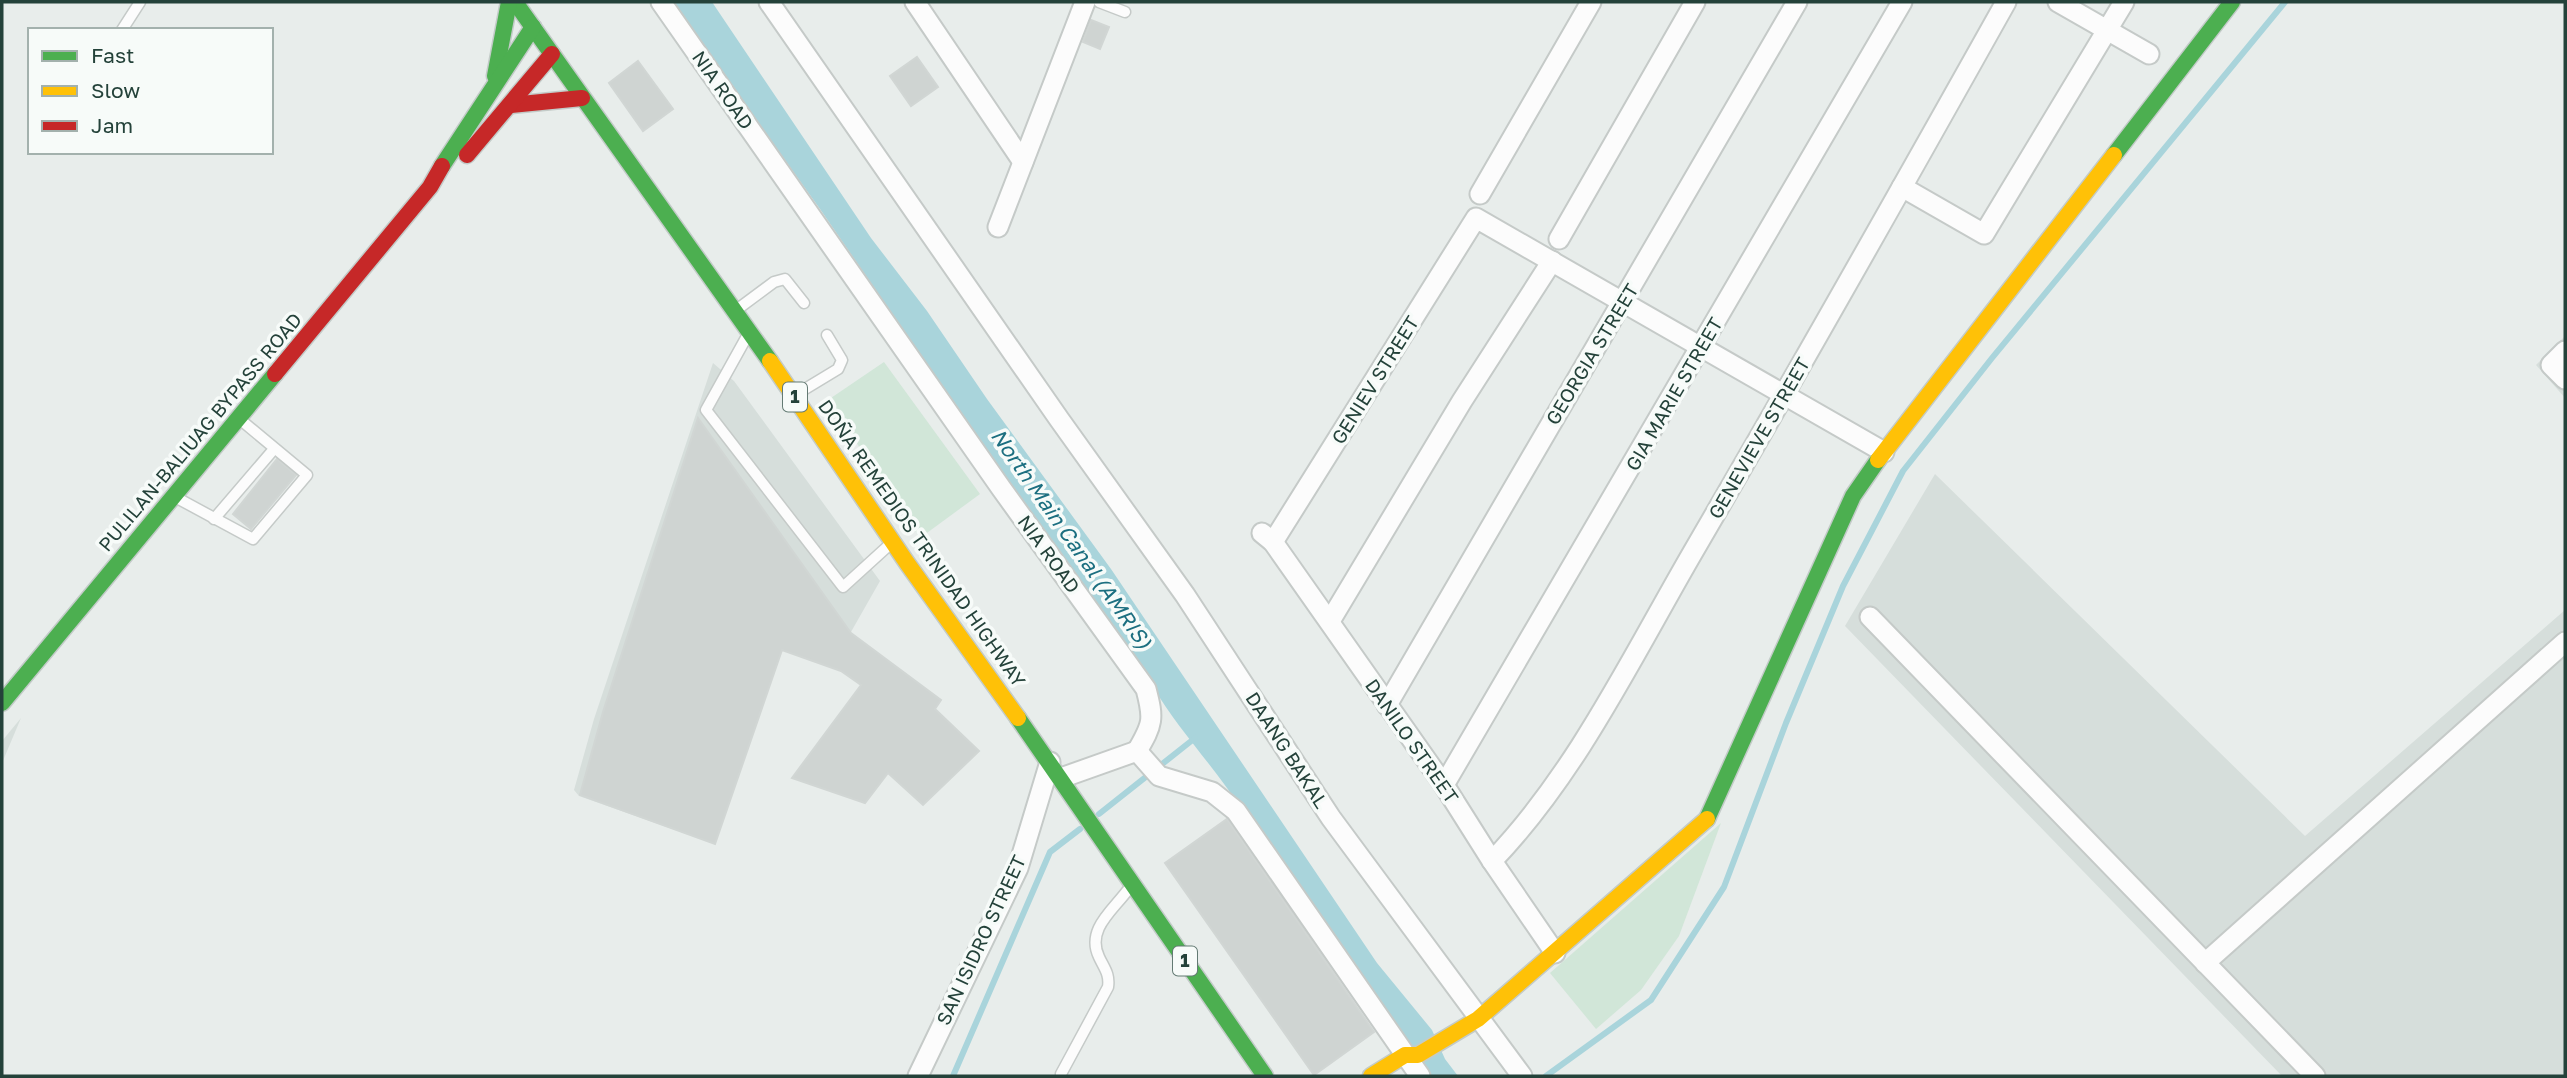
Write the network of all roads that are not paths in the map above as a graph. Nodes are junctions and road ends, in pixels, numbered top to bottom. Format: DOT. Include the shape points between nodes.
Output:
graph roads {
  1 [pos="140,2"];
  2 [pos="509,2"];
  3 [pos="515,2"];
  4 [pos="661,2"];
  5 [pos="769,2"];
  6 [pos="915,2"];
  7 [pos="1085,2"];
  8 [pos="1099,2"];
  9 [pos="1591,2"];
  10 [pos="1695,2"];
  11 [pos="1797,2"];
  12 [pos="1902,2"];
  13 [pos="2006,2"];
  14 [pos="2058,2"];
  15 [pos="2124,2"];
  16 [pos="2232,2"];
  17 [pos="1125,12"];
  18 [pos="533,27"];
  19 [pos="123,28"];
  20 [pos="2108,30"];
  21 [pos="552,54"];
  22 [pos="2149,54"];
  23 [pos="493,90"];
  24 [pos="582,98"];
  25 [pos="510,105"];
  26 [pos="1023,162"];
  27 [pos="430,187"];
  28 [pos="1902,187"];
  29 [pos="1480,194"];
  30 [pos="998,227"];
  31 [pos="1559,239"];
  32 [pos="1552,261"];
  33 [pos="1623,301"];
  34 [pos="804,303"];
  35 [pos="735,310"];
  36 [pos="749,331"];
  37 [pos="827,335"];
  38 [pos="1702,347"];
  39 [pos="2565,351"];
  40 [pos="2565,379"];
  41 [pos="1785,394"];
  42 [pos="794,396"];
  43 [pos="238,418"];
  44 [pos="274,449"];
  45 [pos="1884,452"];
  46 [pos="173,496"];
  47 [pos="214,519"];
  48 [pos="1268,538"];
  49 [pos="893,542"];
  50 [pos="1870,617"];
  51 [pos="1330,621"];
  52 [pos="2565,642"];
  53 [pos="2,703"];
  54 [pos="1387,705"];
  55 [pos="1148,764"];
  56 [pos="1055,770"];
  57 [pos="1444,785"];
  58 [pos="1492,861"];
  59 [pos="1133,884"];
  60 [pos="1555,953"];
  61 [pos="2205,962"];
  62 [pos="1478,1019"];
  63 [pos="1416,1063"];
  64 [pos="1061,1074"];
  65 [pos="918,1076"];
  66 [pos="1265,1076"];
  67 [pos="1371,1076"];
  68 [pos="1522,1076"];
  69 [pos="2315,1076"];
  1 -- 19 [label="lane"];
  2 -- 23 [label="main road"];
  3 -- 18 [label="main road, DOÑA REMEDIOS TRINIDAD HIGHWAY / 1"];
  4 -- 55 [label="street, NIA ROAD" via="1146,690 1153,714"];
  5 -- 62 [label="street, DAANG BAKAL" via="1185,595 1331,818"];
  6 -- 26 [label="street"];
  7 -- 26 [label="street"];
  8 -- 17 [label="lane"];
  9 -- 29 [label="street"];
  10 -- 31 [label="street"];
  11 -- 33 [label="street, GEORGIA STREET"];
  12 -- 38 [label="street, GIA MARIE STREET"];
  13 -- 28 [label="street, GENEVIEVE STREET"];
  14 -- 20 [label="street"];
  15 -- 20 [label="street"];
  16 -- 45 [label="main road"];
  18 -- 21 [label="main road, DOÑA REMEDIOS TRINIDAD HIGHWAY / 1"];
  18 -- 23 [label="main road, PULILAN-BALIUAG BYPASS ROAD"];
  20 -- 22 [label="street"];
  20 -- 28 [label="street" via="1984,234"];
  21 -- 24 [label="main road, DOÑA REMEDIOS TRINIDAD HIGHWAY / 1"];
  21 -- 25 [label="main road, PULILAN-BALIUAG BYPASS ROAD"];
  23 -- 27 [label="main road, PULILAN-BALIUAG BYPASS ROAD" via="454,143"];
  24 -- 25 [label="main road"];
  24 -- 35 [label="main road, DOÑA REMEDIOS TRINIDAD HIGHWAY / 1"];
  25 -- 27 [label="main road, PULILAN-BALIUAG BYPASS ROAD" via="464,159"];
  26 -- 30 [label="street"];
  27 -- 43 [label="main road, PULILAN-BALIUAG BYPASS ROAD"];
  28 -- 41 [label="street, GENEVIEVE STREET"];
  32 -- 33 [label="street"];
  32 -- 48 [label="street, GENIEV STREET" via="1476,218"];
  32 -- 51 [label="street"];
  33 -- 38 [label="street"];
  33 -- 54 [label="street, GEORGIA STREET"];
  34 -- 35 [label="lane" via="785,279"];
  35 -- 36 [label="main road, DOÑA REMEDIOS TRINIDAD HIGHWAY / 1"];
  36 -- 42 [label="main road, DOÑA REMEDIOS TRINIDAD HIGHWAY / 1"];
  36 -- 49 [label="lane" via="706,410 843,587"];
  37 -- 42 [label="lane" via="842,360 838,369"];
  38 -- 41 [label="street"];
  38 -- 57 [label="street, GIA MARIE STREET"];
  39 -- 40 [label="street" via="2551,365"];
  41 -- 45 [label="street"];
  41 -- 58 [label="street, GENEVIEVE STREET" via="1564,775"];
  42 -- 49 [label="main road, DOÑA REMEDIOS TRINIDAD HIGHWAY / 1"];
  43 -- 44 [label="lane"];
  43 -- 46 [label="main road, PULILAN-BALIUAG BYPASS ROAD"];
  44 -- 47 [label="lane"];
  44 -- 47 [label="lane" via="307,475 253,539"];
  45 -- 60 [label="main road" via="1853,496 1708,818"];
  46 -- 47 [label="lane"];
  46 -- 53 [label="main road, PULILAN-BALIUAG BYPASS ROAD"];
  48 -- 51 [label="street, DANILO STREET"];
  49 -- 56 [label="main road, DOÑA REMEDIOS TRINIDAD HIGHWAY / 1"];
  50 -- 61 [label="street"];
  51 -- 54 [label="street, DANILO STREET"];
  52 -- 61 [label="street"];
  54 -- 57 [label="street, DANILO STREET"];
  55 -- 56 [label="street"];
  55 -- 63 [label="street" via="1212,792 1236,811"];
  56 -- 59 [label="main road, DOÑA REMEDIOS TRINIDAD HIGHWAY / 1"];
  56 -- 65 [label="street, SAN ISIDRO STREET" via="1017,868"];
  57 -- 58 [label="street, DANILO STREET"];
  58 -- 60 [label="street, DANILO STREET"];
  59 -- 64 [label="lane" via="1094,937 1109,977 1108,987"];
  59 -- 66 [label="main road, DOÑA REMEDIOS TRINIDAD HIGHWAY / 1"];
  60 -- 62 [label="main road"];
  61 -- 69 [label="street"];
  62 -- 63 [label="main road"];
  62 -- 68 [label="street, DAANG BAKAL"];
  63 -- 67 [label="main road"];
}
